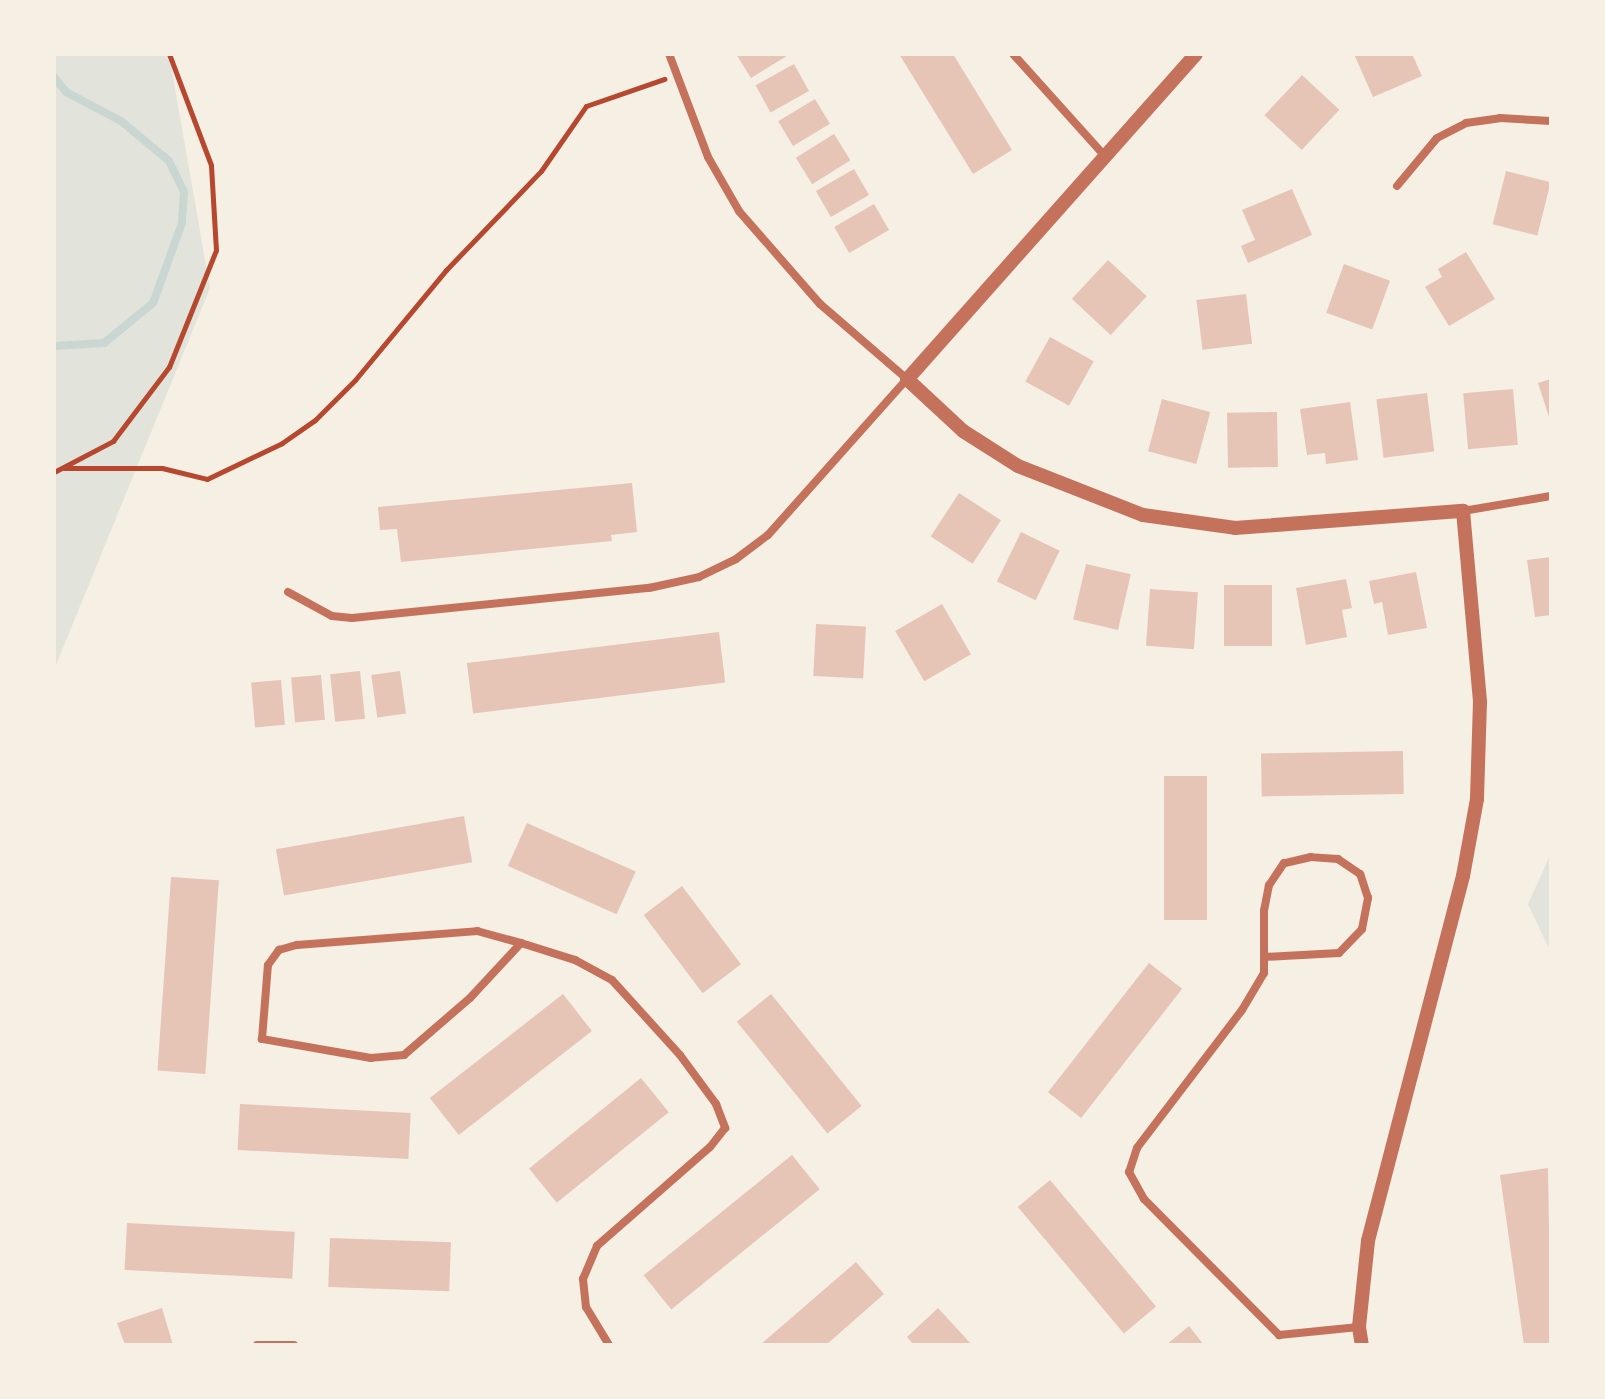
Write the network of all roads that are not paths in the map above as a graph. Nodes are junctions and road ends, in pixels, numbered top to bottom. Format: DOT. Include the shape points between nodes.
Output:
graph roads {
  1 [pos="669,54"];
  2 [pos="1013,54"];
  3 [pos="1196,54"];
  4 [pos="1551,121"];
  5 [pos="1105,156"];
  6 [pos="1397,186"];
  7 [pos="907,379"];
  8 [pos="1551,496"];
  9 [pos="1463,511"];
  10 [pos="288,592"];
  11 [pos="521,943"];
  12 [pos="1264,957"];
  13 [pos="1359,1327"];
  14 [pos="257,1345"];
  15 [pos="294,1345"];
  16 [pos="609,1345"];
  17 [pos="1362,1345"];
  1 -- 7 [label="street" via="708,157 739,211 820,304"];
  2 -- 5 [label="street"];
  3 -- 5 [label="street"];
  4 -- 6 [label="street" via="1500,118 1466,123 1437,138"];
  5 -- 7 [label="street"];
  7 -- 9 [label="street" via="963,431 1018,466 1143,515 1235,528"];
  7 -- 10 [label="street" via="768,535 699,577 649,588 352,618 332,616"];
  8 -- 9 [label="street"];
  9 -- 13 [label="street" via="1480,702 1477,799 1463,876 1368,1241"];
  11 -- 11 [label="street" via="477,931 279,950 268,965 262,1039 371,1058 404,1055 470,998"];
  11 -- 16 [label="street" via="575,960 612,980 680,1055 716,1104 725,1128 597,1246 583,1279 586,1307"];
  12 -- 12 [label="street" via="1269,885 1284,863 1338,859 1360,874 1368,898 1362,929 1339,953"];
  12 -- 13 [label="street" via="1264,973 1242,1010 1137,1148 1129,1172 1144,1199 1279,1335"];
  13 -- 17 [label="street"];
  14 -- 15 [label="street"];
}
